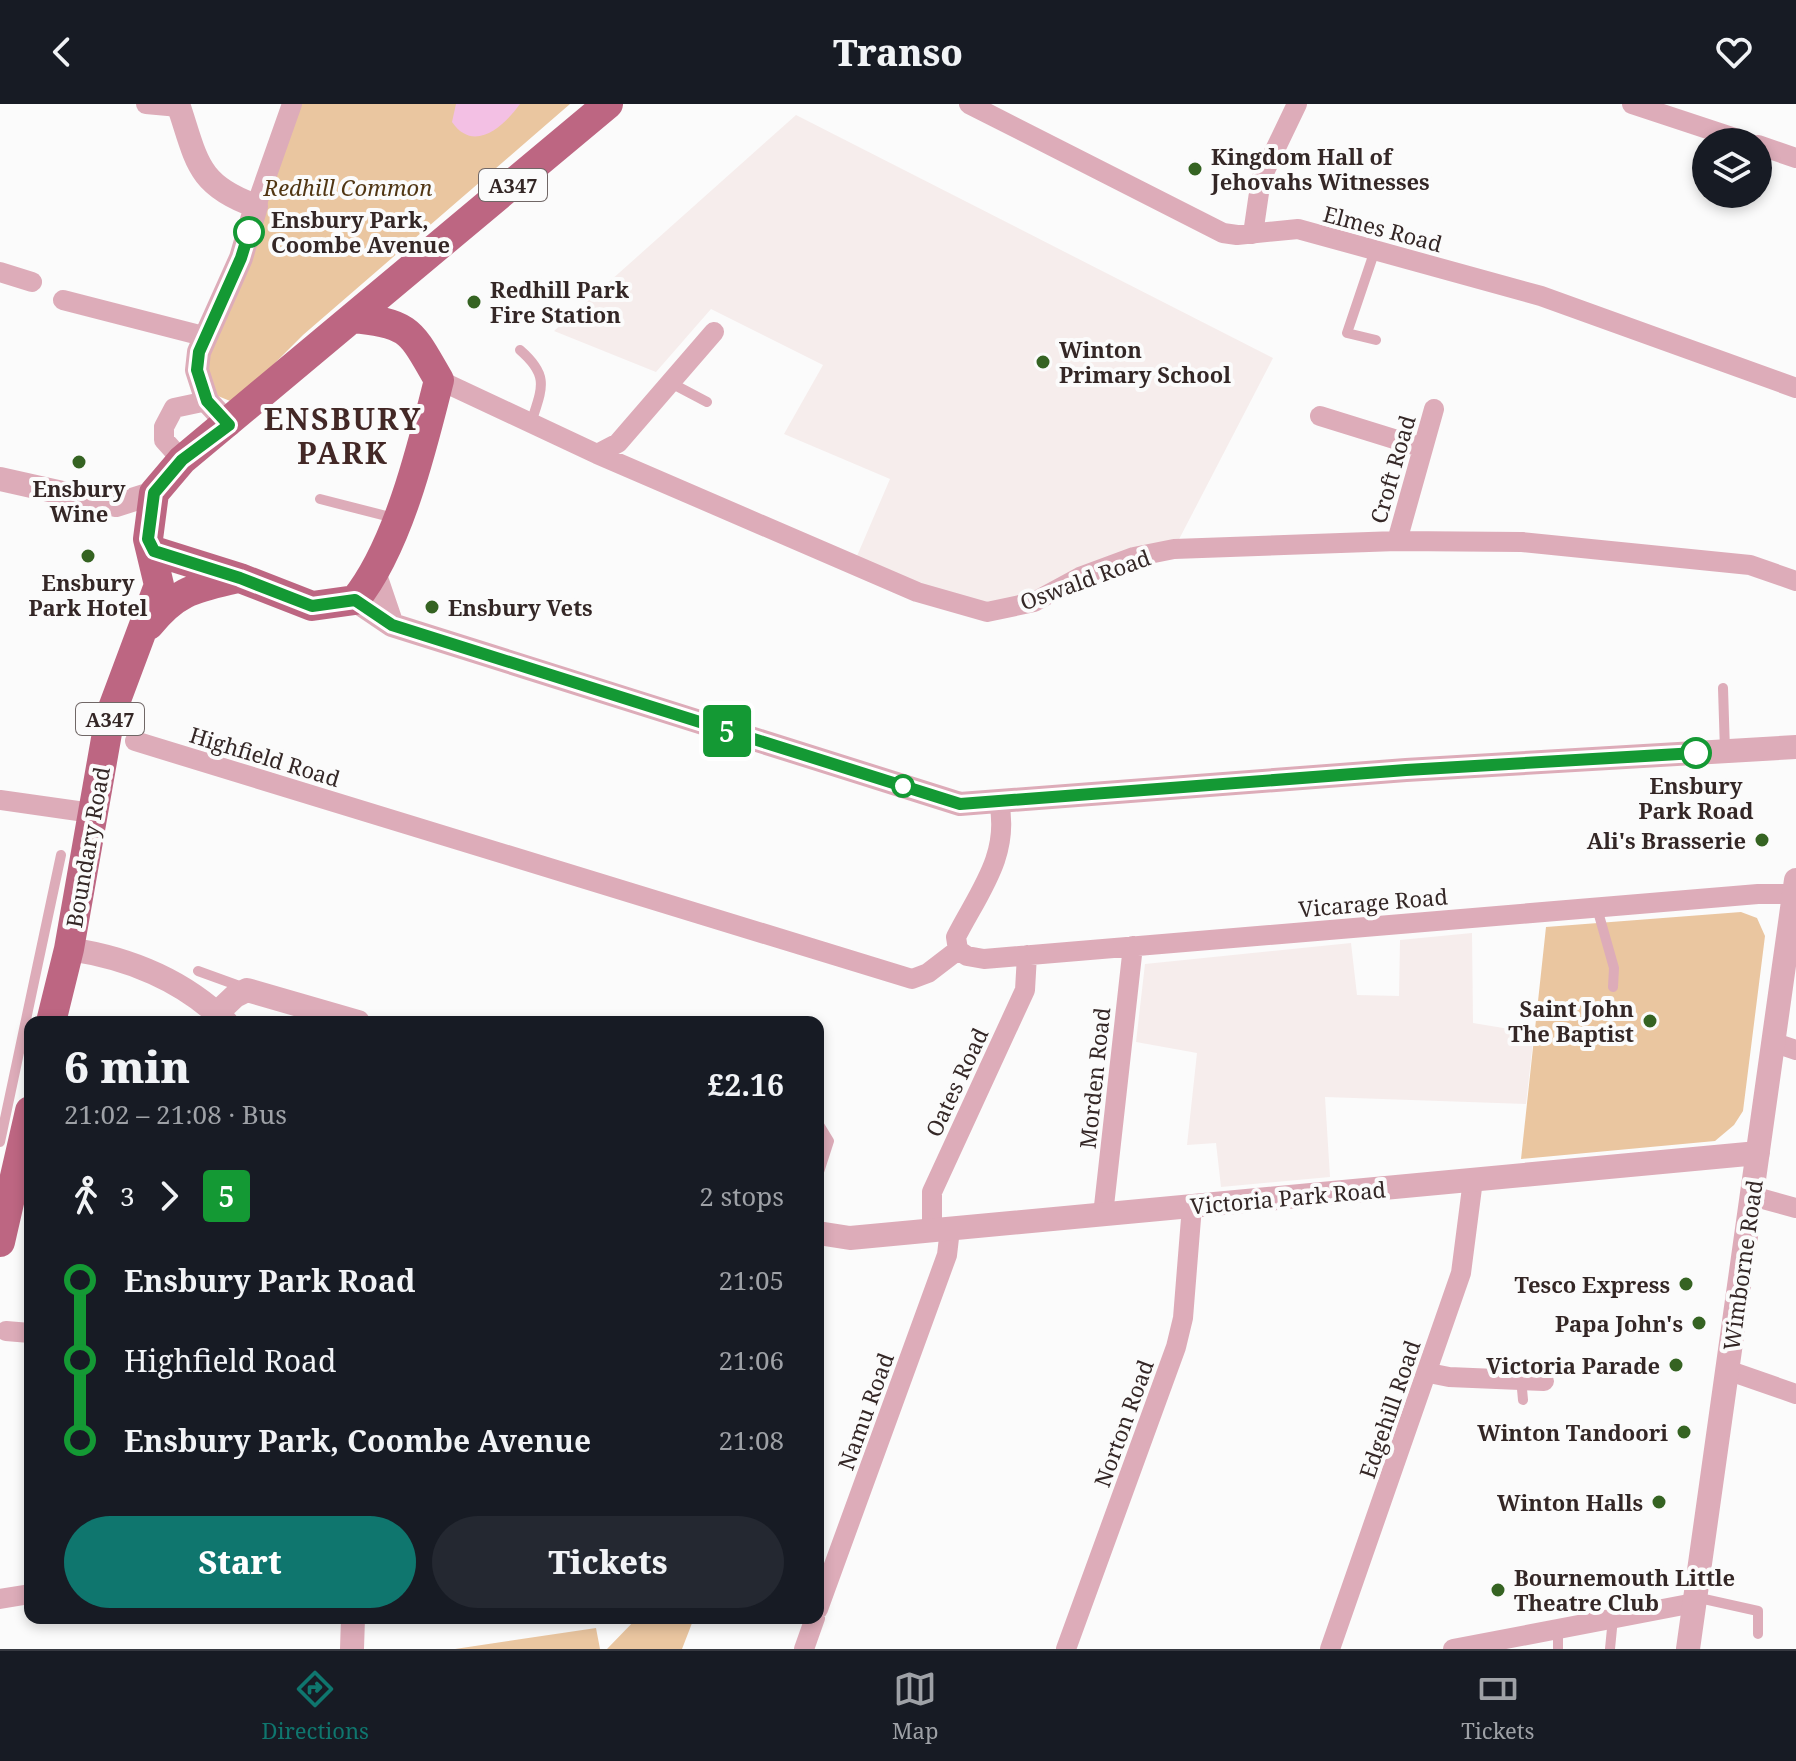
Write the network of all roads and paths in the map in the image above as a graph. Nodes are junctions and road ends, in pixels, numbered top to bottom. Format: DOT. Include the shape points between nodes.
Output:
graph roads {
  1 [pos="146,104"];
  2 [pos="292,104"];
  3 [pos="608,104"];
  4 [pos="969,104"];
  5 [pos="1297,104"];
  6 [pos="1632,104"];
  7 [pos="179,106"];
  8 [pos="1705,128"];
  9 [pos="1772,150"];
  10 [pos="1796,158"];
  11 [pos="256,206"];
  12 [pos="1253,234"];
  13 [pos="1375,250"];
  14 [pos="416,264"];
  15 [pos="0,272"];
  16 [pos="32,282"];
  17 [pos="63,300"];
  18 [pos="352,318"];
  19 [pos="411,332"];
  20 [pos="714,332"];
  21 [pos="207,337"];
  22 [pos="1376,340"];
  23 [pos="520,350"];
  24 [pos="439,380"];
  25 [pos="671,383"];
  26 [pos="1796,388"];
  27 [pos="207,401"];
  28 [pos="707,402"];
  29 [pos="1434,409"];
  30 [pos="1320,416"];
  31 [pos="531,423"];
  32 [pos="229,425"];
  33 [pos="1423,448"];
  34 [pos="597,454"];
  35 [pos="182,460"];
  36 [pos="0,479"];
  37 [pos="154,493"];
  38 [pos="320,499"];
  39 [pos="116,505"];
  40 [pos="396,519"];
  41 [pos="1397,541"];
  42 [pos="151,545"];
  43 [pos="375,575"];
  44 [pos="240,578"];
  45 [pos="1796,581"];
  46 [pos="355,600"];
  47 [pos="392,625"];
  48 [pos="145,630"];
  49 [pos="1723,688"];
  50 [pos="135,741"];
  51 [pos="1796,747"];
  52 [pos="1725,751"];
  53 [pos="0,800"];
  54 [pos="999,803"];
  55 [pos="92,813"];
  56 [pos="61,855"];
  57 [pos="67,886"];
  58 [pos="1795,889"];
  59 [pos="1597,908"];
  60 [pos="1133,946"];
  61 [pos="69,949"];
  62 [pos="958,950"];
  63 [pos="1027,955"];
  64 [pos="198,971"];
  65 [pos="1613,987"];
  66 [pos="254,991"];
  67 [pos="33,1016"];
  68 [pos="52,1016"];
  69 [pos="219,1016"];
  70 [pos="223,1016"];
  71 [pos="338,1016"];
  72 [pos="1785,1046"];
  73 [pos="24,1050"];
  74 [pos="24,1132"];
  75 [pos="824,1133"];
  76 [pos="0,1142"];
  77 [pos="1758,1153"];
  78 [pos="824,1156"];
  79 [pos="1473,1180"];
  80 [pos="6,1193"];
  81 [pos="1752,1196"];
  82 [pos="1192,1206"];
  83 [pos="1796,1208"];
  84 [pos="1103,1215"];
  85 [pos="941,1230"];
  86 [pos="824,1234"];
  87 [pos="0,1242"];
  88 [pos="6,1331"];
  89 [pos="24,1332"];
  90 [pos="1727,1370"];
  91 [pos="1429,1373"];
  92 [pos="1532,1376"];
  93 [pos="1796,1394"];
  94 [pos="1523,1400"];
  95 [pos="824,1593"];
  96 [pos="24,1595"];
  97 [pos="0,1599"];
  98 [pos="1695,1600"];
  99 [pos="1613,1618"];
  100 [pos="353,1624"];
  101 [pos="813,1624"];
  102 [pos="1758,1634"];
  103 [pos="1558,1639"];
  104 [pos="352,1649"];
  105 [pos="804,1649"];
  106 [pos="1066,1649"];
  107 [pos="1330,1649"];
  108 [pos="1453,1649"];
  109 [pos="1610,1649"];
  110 [pos="1688,1649"];
  1 -- 7 [label="street"];
  2 -- 11 [label="street"];
  3 -- 14 [label="main road, A347"];
  4 -- 12 [label="street, Elmes Road" via="1223,233"];
  5 -- 12 [label="street" via="1261,179"];
  6 -- 8 [label="street"];
  7 -- 11 [label="street" via="213,187"];
  9 -- 10 [label="street"];
  11 -- 21 [label="street" via="241,258"];
  12 -- 13 [label="street, Elmes Road" via="1298,229"];
  13 -- 22 [label="lane" via="1347,333"];
  13 -- 26 [label="street, Elmes Road" via="1541,296"];
  14 -- 18 [label="main road, A347"];
  14 -- 19 [label="main road" via="404,302"];
  15 -- 16 [label="street"];
  17 -- 21 [label="street"];
  18 -- 19 [label="main road" via="384,321"];
  18 -- 32 [label="main road, A347"];
  19 -- 24 [label="main road"];
  20 -- 25 [label="street"];
  21 -- 27 [label="street" via="197,370"];
  23 -- 31 [label="lane" via="542,377"];
  24 -- 31 [label="street, Oswald Road"];
  24 -- 40 [label="main road"];
  25 -- 28 [label="lane"];
  25 -- 34 [label="street" via="618,443"];
  27 -- 32 [label="street"];
  27 -- 35 [label="street" via="174,408 169,415 164,440"];
  29 -- 33 [label="street, Croft Road"];
  30 -- 33 [label="street"];
  31 -- 34 [label="street, Oswald Road"];
  32 -- 35 [label="main road, A347"];
  33 -- 41 [label="street, Croft Road"];
  34 -- 41 [label="street, Oswald Road" via="917,592 987,612 1034,602 1080,577 1174,549"];
  35 -- 37 [label="main road, A347"];
  36 -- 39 [label="street"];
  37 -- 39 [label="street"];
  37 -- 42 [label="main road, A347"];
  38 -- 40 [label="lane"];
  39 -- 42 [label="street"];
  40 -- 43 [label="main road"];
  41 -- 45 [label="street, Oswald Road" via="1522,542 1750,565"];
  42 -- 44 [label="main road"];
  42 -- 48 [label="main road, Boundary Road / A347" via="159,585"];
  43 -- 46 [label="main road"];
  43 -- 47 [label="street"];
  44 -- 46 [label="main road" via="312,606"];
  44 -- 48 [label="main road, Boundary Road / A347" via="189,589 167,602"];
  46 -- 47 [label="street"];
  47 -- 54 [label="street" via="960,804"];
  48 -- 55 [label="main road, Boundary Road / A347" via="110,716"];
  49 -- 52 [label="lane"];
  50 -- 62 [label="street, Highfield Road" via="912,979"];
  51 -- 52 [label="street"];
  52 -- 54 [label="street"];
  53 -- 55 [label="street"];
  54 -- 62 [label="street" via="1004,827 1000,852 956,937"];
  55 -- 57 [label="main road, Boundary Road / A347"];
  56 -- 57 [label="lane"];
  57 -- 61 [label="main road, Boundary Road / A347"];
  57 -- 67 [label="lane"];
  58 -- 59 [label="street, Vicarage Road"];
  58 -- 72 [label="street, Wimborne Road"];
  59 -- 60 [label="street, Vicarage Road"];
  59 -- 65 [label="lane" via="1614,968"];
  60 -- 63 [label="street, Vicarage Road"];
  60 -- 84 [label="street, Morden Road"];
  61 -- 68 [label="main road, Boundary Road / A347"];
  61 -- 69 [label="street" via="140,965"];
  62 -- 63 [label="street, Vicarage Road" via="984,959"];
  63 -- 85 [label="street, Oates Road" via="1025,990 932,1192"];
  64 -- 66 [label="lane"];
  66 -- 70 [label="street" via="235,996"];
  66 -- 71 [label="street"];
  72 -- 77 [label="street, Wimborne Road"];
  73 -- 76 [label="lane"];
  74 -- 80 [label="main road"];
  75 -- 78 [label="lane" via="829,1141"];
  77 -- 79 [label="street, Victoria Park Road"];
  77 -- 81 [label="street, Wimborne Road"];
  79 -- 82 [label="street, Victoria Park Road"];
  79 -- 91 [label="street, Edgehill Road" via="1461,1273"];
  80 -- 87 [label="main road"];
  81 -- 83 [label="street"];
  81 -- 90 [label="street, Wimborne Road"];
  82 -- 84 [label="street, Victoria Park Road"];
  82 -- 106 [label="street, Norton Road" via="1176,1347"];
  84 -- 85 [label="street, Victoria Park Road"];
  85 -- 86 [label="street, Victoria Park Road" via="850,1238"];
  85 -- 95 [label="street, Namu Road" via="947,1255"];
  88 -- 89 [label="street"];
  90 -- 93 [label="street"];
  90 -- 98 [label="street, Wimborne Road"];
  91 -- 92 [label="street"];
  91 -- 107 [label="street, Edgehill Road"];
  92 -- 94 [label="lane"];
  96 -- 97 [label="street"];
  98 -- 99 [label="street"];
  98 -- 102 [label="lane" via="1758,1611"];
  98 -- 110 [label="street, Wimborne Road"];
  99 -- 103 [label="street"];
  99 -- 109 [label="lane"];
  100 -- 104 [label="street"];
  101 -- 105 [label="street"];
  103 -- 108 [label="street"];
}
